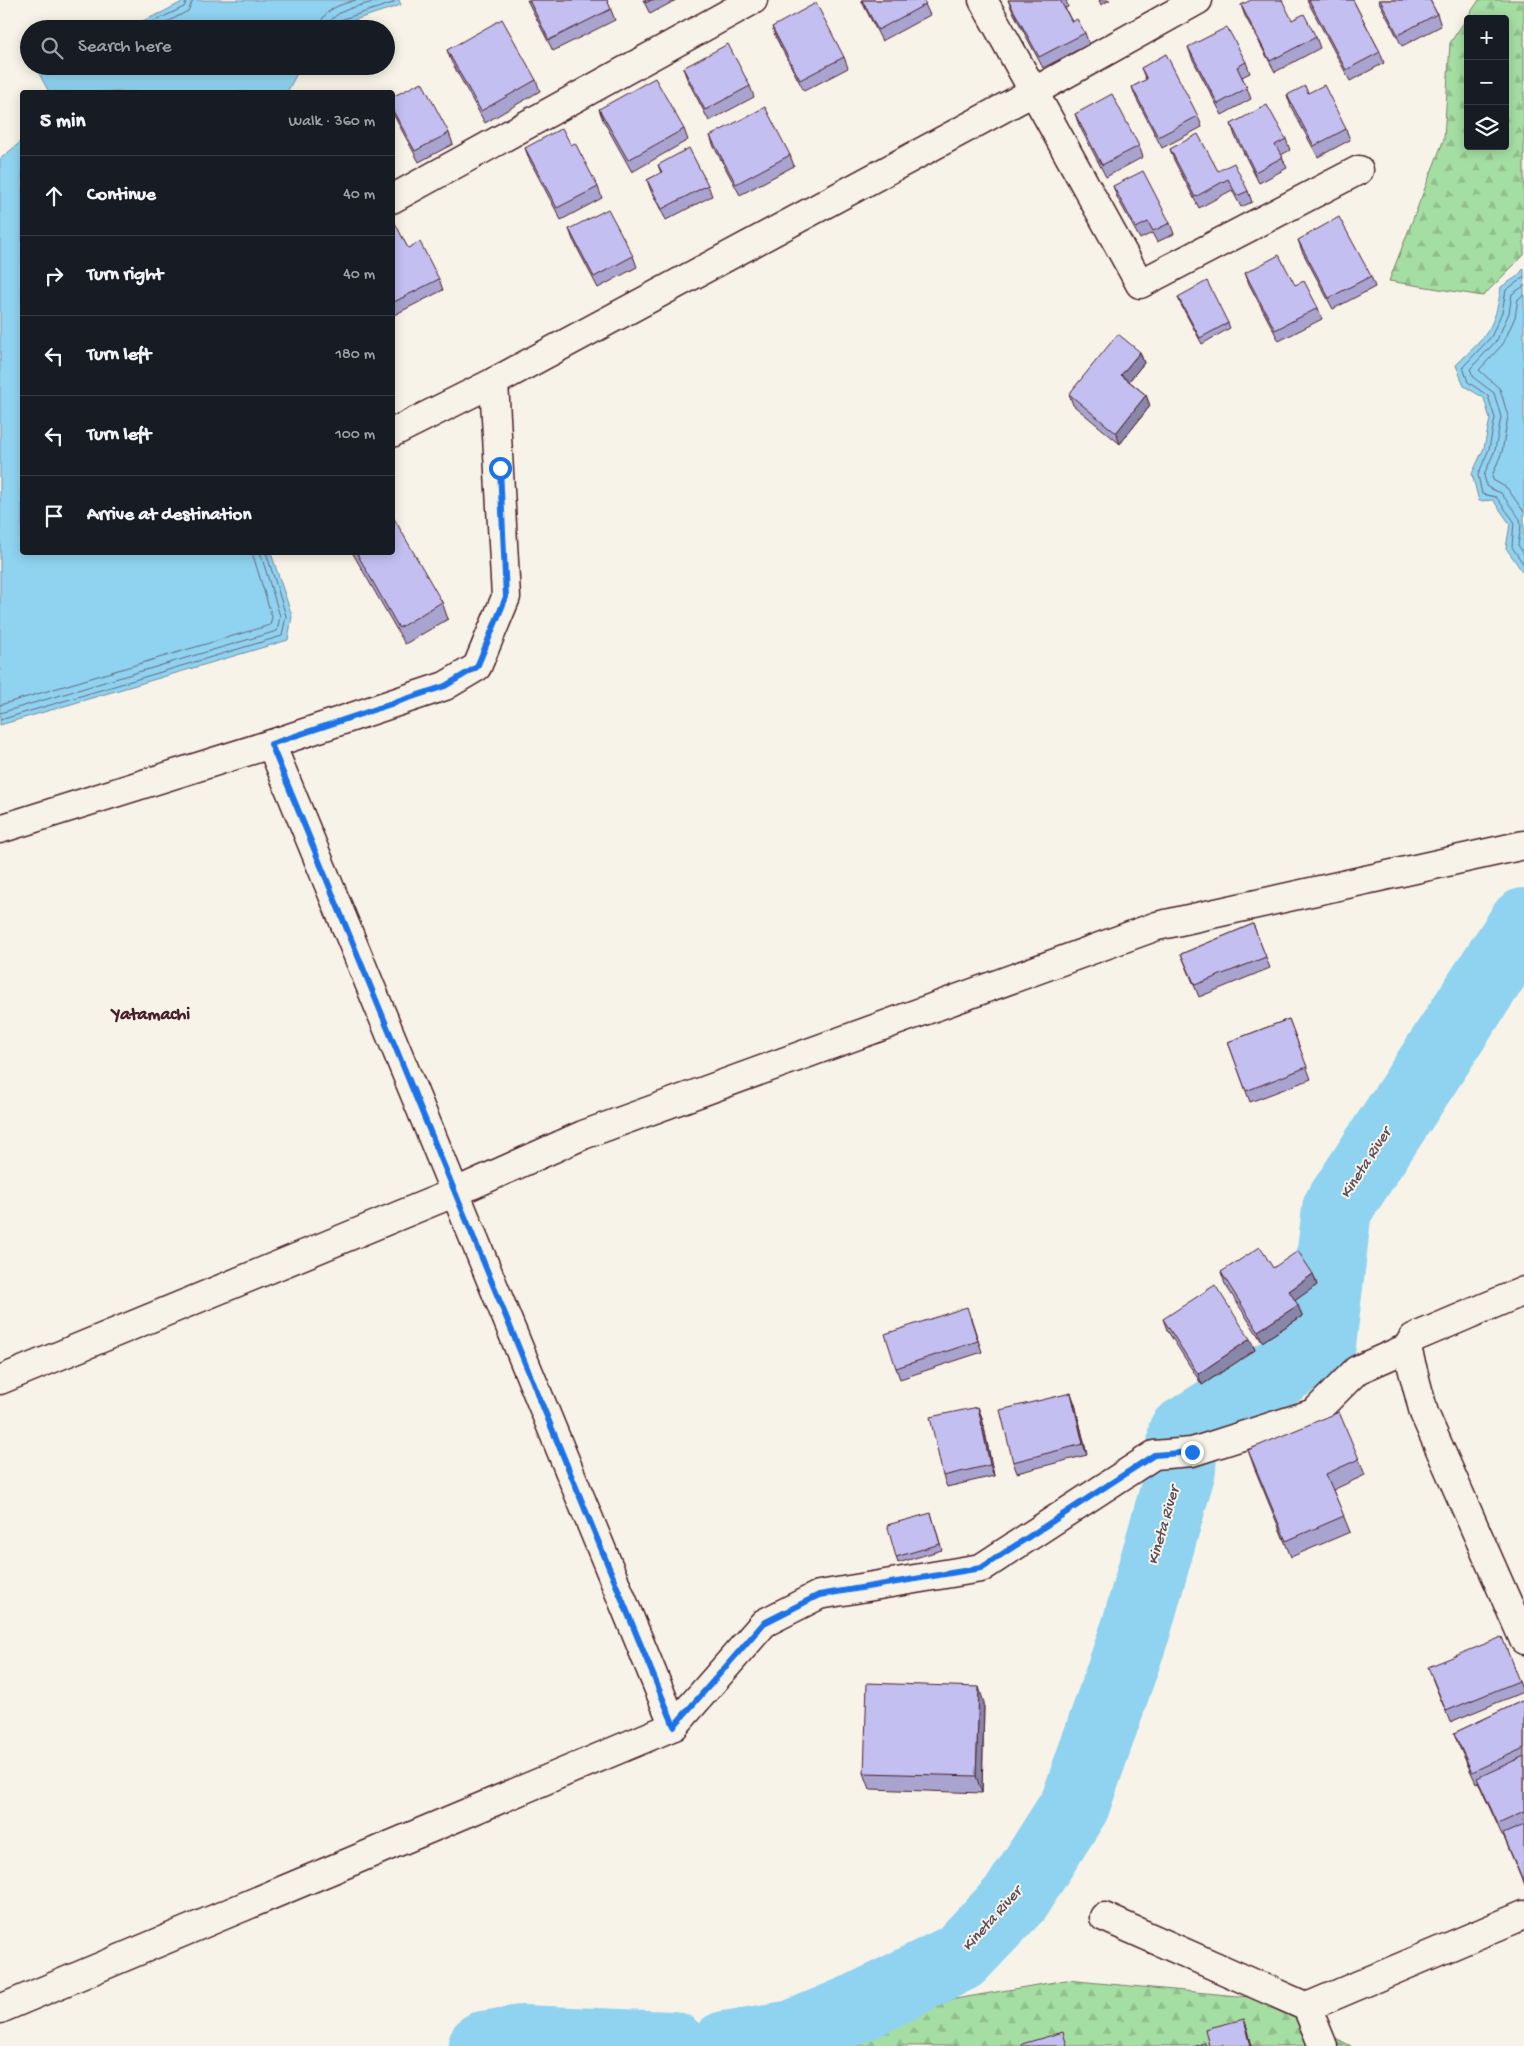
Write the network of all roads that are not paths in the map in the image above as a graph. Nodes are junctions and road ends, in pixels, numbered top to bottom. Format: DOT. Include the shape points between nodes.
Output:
graph roads {
  1 [pos="752,0"];
  2 [pos="983,0"];
  3 [pos="1198,0"];
  4 [pos="1035,91"];
  5 [pos="1359,170"];
  6 [pos="395,197"];
  7 [pos="494,382"];
  8 [pos="395,432"];
  9 [pos="271,744"];
  10 [pos="0,829"];
  11 [pos="1524,845"];
  12 [pos="456,1192"];
  13 [pos="1524,1291"];
  14 [pos="1407,1348"];
  15 [pos="0,1380"];
  16 [pos="1524,1640"];
  17 [pos="674,1726"];
  18 [pos="1524,1915"];
  19 [pos="1104,1917"];
  20 [pos="1307,2006"];
  21 [pos="0,2009"];
  22 [pos="1323,2046"];
  1 -- 6 [label="street"];
  2 -- 4 [label="street"];
  3 -- 4 [label="street"];
  4 -- 5 [label="street" via="1140,284"];
  4 -- 7 [label="street"];
  7 -- 8 [label="street"];
  7 -- 9 [label="street" via="506,597 477,667 445,686"];
  9 -- 10 [label="street"];
  9 -- 12 [label="street"];
  11 -- 12 [label="street" via="1157,926 583,1134"];
  12 -- 15 [label="street"];
  12 -- 17 [label="street"];
  13 -- 14 [label="street" via="1413,1338"];
  14 -- 16 [label="street" via="1424,1413"];
  14 -- 17 [label="street" via="1357,1370 1314,1413 1181,1453 1154,1455 981,1568 819,1595 764,1623"];
  17 -- 21 [label="street"];
  18 -- 20 [label="street"];
  19 -- 20 [label="street"];
  20 -- 22 [label="street"];
}
